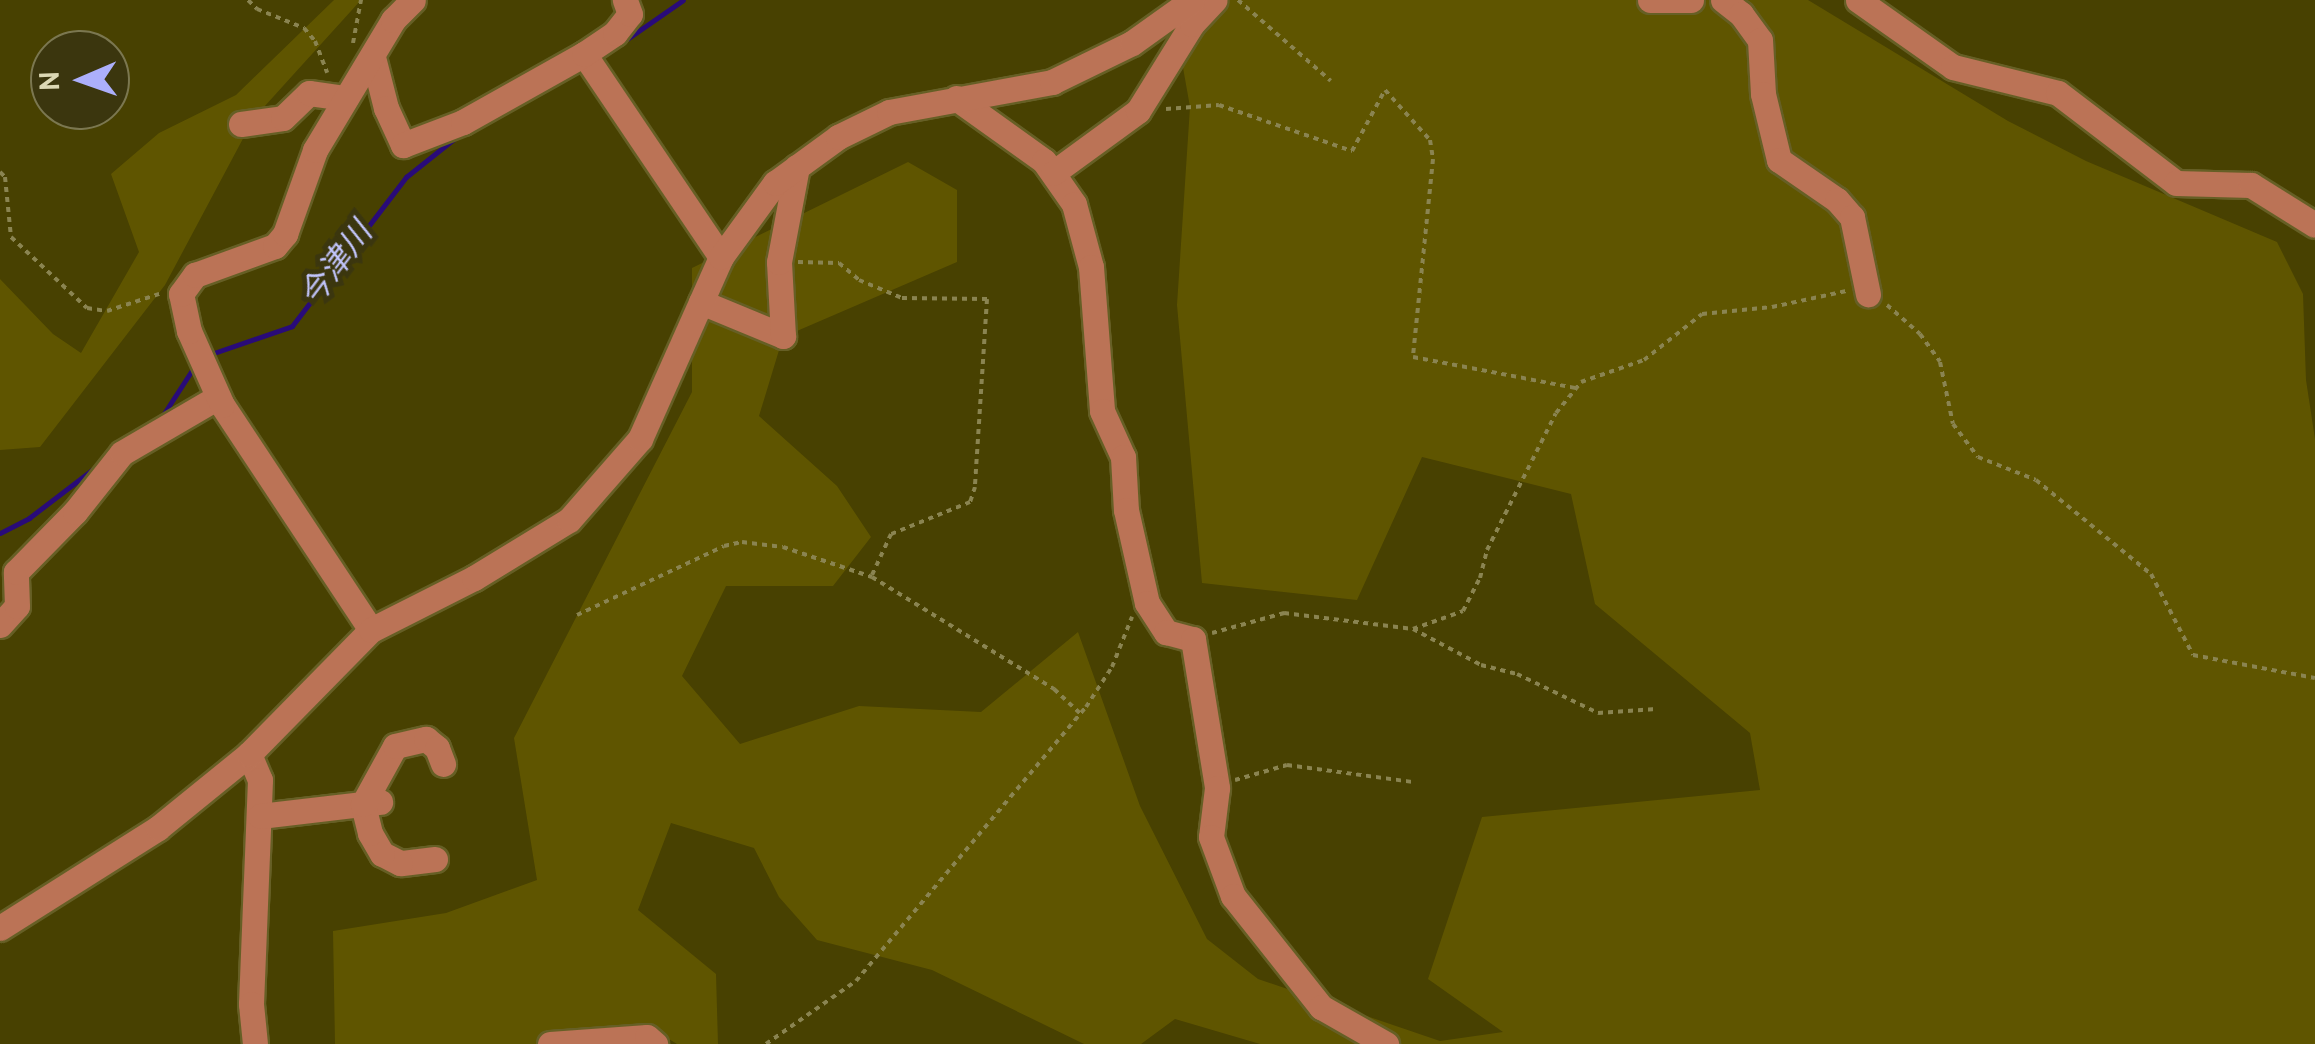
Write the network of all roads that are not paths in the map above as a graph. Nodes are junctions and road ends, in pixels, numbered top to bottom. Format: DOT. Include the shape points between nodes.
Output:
graph roads {
  1 [pos="413,0"];
  2 [pos="625,0"];
  3 [pos="1192,0"];
  4 [pos="1214,0"];
  5 [pos="1650,0"];
  6 [pos="1691,0"];
  7 [pos="1723,0"];
  8 [pos="1858,0"];
  9 [pos="584,54"];
  10 [pos="373,56"];
  11 [pos="339,95"];
  12 [pos="956,98"];
  13 [pos="240,124"];
  14 [pos="797,166"];
  15 [pos="1052,174"];
  16 [pos="2315,225"];
  17 [pos="722,256"];
  18 [pos="1868,294"];
  19 [pos="701,302"];
  20 [pos="218,397"];
  21 [pos="0,625"];
  22 [pos="371,630"];
  23 [pos="249,754"];
  24 [pos="443,764"];
  25 [pos="373,802"];
  26 [pos="260,816"];
  27 [pos="435,859"];
  28 [pos="0,928"];
  29 [pos="255,1044"];
  30 [pos="550,1044"];
  31 [pos="655,1044"];
  32 [pos="1386,1044"];
  1 -- 10 [label="street"];
  2 -- 9 [label="street" via="630,14"];
  3 -- 12 [label="street" via="1132,42 1052,82"];
  4 -- 15 [label="street" via="1138,111"];
  5 -- 6 [label="street"];
  7 -- 18 [label="street" via="1760,40 1763,94 1779,160 1852,217"];
  8 -- 16 [label="street" via="1953,67 2058,92 2176,183 2252,185"];
  9 -- 10 [label="street" via="463,122 403,146"];
  9 -- 17 [label="street"];
  10 -- 11 [label="street"];
  11 -- 13 [label="street" via="310,93 283,118"];
  11 -- 20 [label="street" via="285,234 275,246 195,276 180,294"];
  12 -- 14 [label="street" via="889,112"];
  12 -- 15 [label="street" via="1044,161"];
  14 -- 17 [label="street" via="775,183"];
  14 -- 19 [label="street" via="780,255 783,336"];
  15 -- 32 [label="street" via="1074,204 1086,238 1102,411 1122,456 1126,510 1147,603 1166,632 1193,639 1217,788 1211,837 1233,896 1321,1007"];
  17 -- 19 [label="street"];
  19 -- 22 [label="street" via="640,438 569,520"];
  20 -- 21 [label="street" via="122,453 16,572 17,606"];
  20 -- 22 [label="street"];
  22 -- 23 [label="street"];
  23 -- 26 [label="street" via="260,780"];
  23 -- 28 [label="street" via="158,828"];
  24 -- 25 [label="street" via="426,738 395,746"];
  25 -- 26 [label="street"];
  25 -- 27 [label="street" via="370,833 382,854 400,863"];
  26 -- 29 [label="street"];
  30 -- 31 [label="street" via="647,1037"];
}
